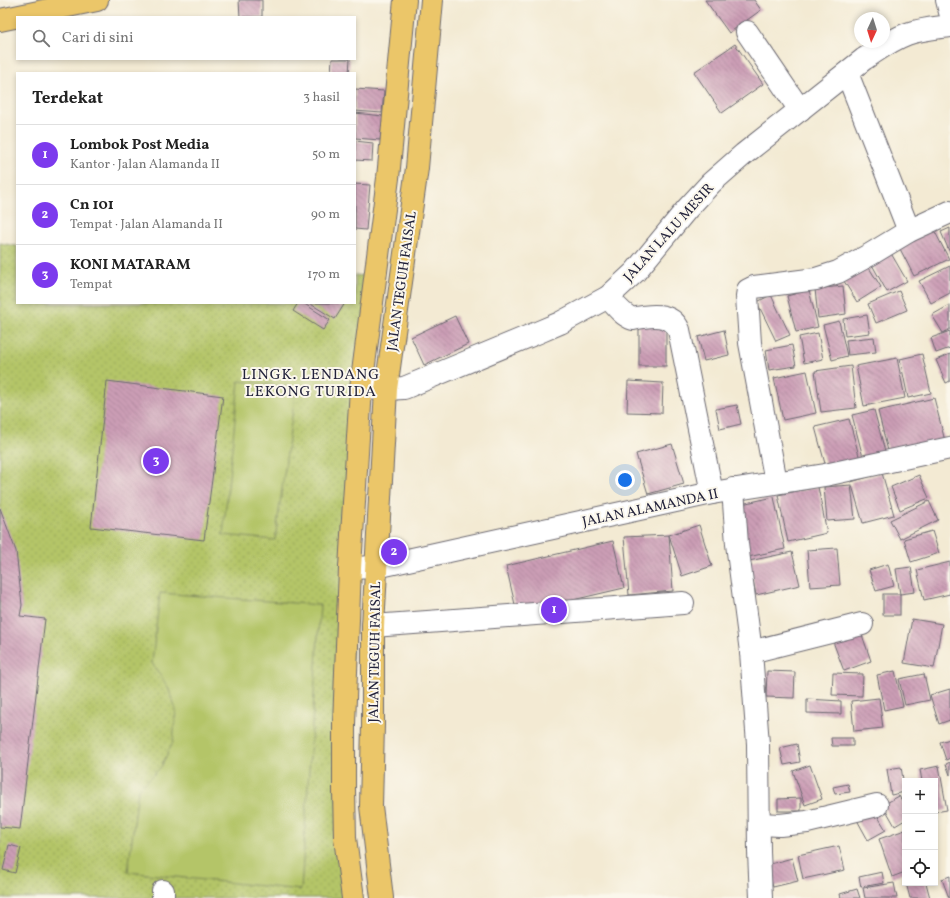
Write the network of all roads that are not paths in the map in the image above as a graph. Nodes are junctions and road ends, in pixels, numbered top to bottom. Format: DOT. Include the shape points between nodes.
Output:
graph roads {
  1 [pos="97,0"];
  2 [pos="405,0"];
  3 [pos="432,0"];
  4 [pos="946,0"];
  5 [pos="33,6"];
  6 [pos="950,12"];
  7 [pos="0,20"];
  8 [pos="950,26"];
  9 [pos="747,32"];
  10 [pos="847,73"];
  11 [pos="800,110"];
  12 [pos="950,212"];
  13 [pos="909,231"];
  14 [pos="608,297"];
  15 [pos="361,388"];
  16 [pos="386,389"];
  17 [pos="950,448"];
  18 [pos="776,482"];
  19 [pos="733,489"];
  20 [pos="712,493"];
  21 [pos="376,567"];
  22 [pos="350,568"];
  23 [pos="683,603"];
  24 [pos="862,624"];
  25 [pos="372,626"];
  26 [pos="751,652"];
  27 [pos="344,724"];
  28 [pos="373,725"];
  29 [pos="877,805"];
  30 [pos="760,824"];
  31 [pos="353,898"];
  32 [pos="382,898"];
  33 [pos="761,898"];
  1 -- 5 [label="main road"];
  2 -- 15 [label="main road, JALAN TEGUH FAISAL" via="388,178"];
  3 -- 16 [label="main road, JALAN TEGUH FAISAL" via="417,168"];
  4 -- 6 [label="street"];
  5 -- 7 [label="main road"];
  8 -- 10 [label="street, JALAN LALU MESIR" via="907,34 864,59"];
  9 -- 11 [label="street"];
  10 -- 11 [label="street, JALAN LALU MESIR"];
  10 -- 13 [label="street"];
  11 -- 14 [label="street, JALAN LALU MESIR" via="712,183 635,272"];
  12 -- 13 [label="street"];
  13 -- 18 [label="street" via="838,272 816,279 754,287 748,292 750,343"];
  14 -- 16 [label="street, JALAN LALU MESIR" via="539,332 404,388"];
  14 -- 20 [label="street" via="630,317 662,316 670,318 676,324"];
  15 -- 16 [label="street, JALAN LALU MESIR"];
  15 -- 22 [label="main road, JALAN TEGUH FAISAL"];
  16 -- 21 [label="main road, JALAN TEGUH FAISAL"];
  17 -- 18 [label="street, JALAN ALAMANDA II" via="825,475"];
  18 -- 19 [label="street, JALAN ALAMANDA II"];
  19 -- 20 [label="street, JALAN ALAMANDA II"];
  19 -- 26 [label="street" via="737,544"];
  20 -- 21 [label="street, JALAN ALAMANDA II"];
  21 -- 22 [label="street, JALAN ALAMANDA II"];
  21 -- 25 [label="main road, JALAN TEGUH FAISAL"];
  22 -- 27 [label="main road, JALAN TEGUH FAISAL"];
  23 -- 25 [label="street"];
  24 -- 26 [label="street"];
  25 -- 28 [label="main road, JALAN TEGUH FAISAL"];
  26 -- 30 [label="street" via="758,744"];
  27 -- 28 [label="main road"];
  27 -- 31 [label="main road, JALAN TEGUH FAISAL" via="345,838"];
  28 -- 32 [label="main road, JALAN TEGUH FAISAL" via="371,806"];
  29 -- 30 [label="street" via="807,822"];
  30 -- 33 [label="street"];
}
